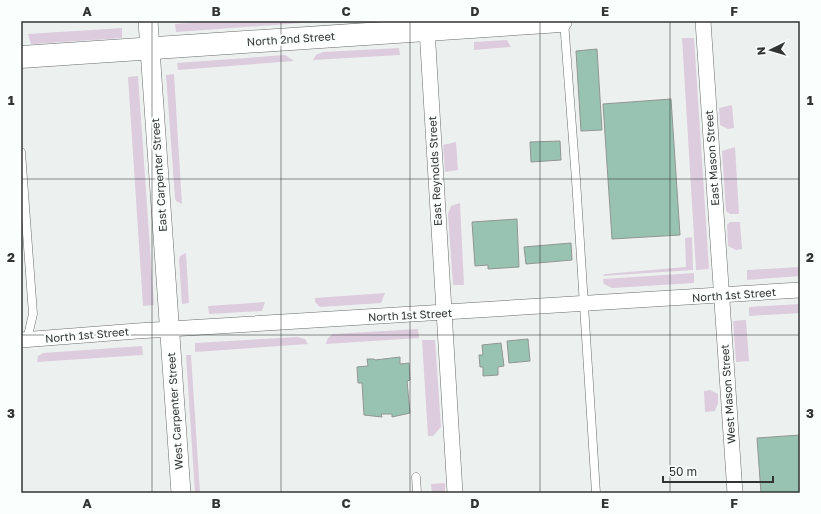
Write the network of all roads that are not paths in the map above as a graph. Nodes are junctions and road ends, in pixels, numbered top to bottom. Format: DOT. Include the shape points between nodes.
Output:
graph roads {
  1 [pos="148,21"];
  2 [pos="560,21"];
  3 [pos="564,21"];
  4 [pos="703,21"];
  5 [pos="511,23"];
  6 [pos="426,29"];
  7 [pos="150,47"];
  8 [pos="21,57"];
  9 [pos="21,152"];
  10 [pos="800,290"];
  11 [pos="722,296"];
  12 [pos="584,304"];
  13 [pos="444,313"];
  14 [pos="170,330"];
  15 [pos="24,340"];
  16 [pos="416,477"];
  17 [pos="181,493"];
  18 [pos="417,493"];
  19 [pos="455,493"];
  20 [pos="596,493"];
  21 [pos="735,493"];
  1 -- 7 [label="street, East Carpenter Street"];
  2 -- 5 [label="main road, North 2nd Street"];
  3 -- 12 [label="lane"];
  4 -- 11 [label="street, East Mason Street"];
  5 -- 6 [label="main road, North 2nd Street"];
  6 -- 7 [label="main road, North 2nd Street"];
  6 -- 13 [label="street, East Reynolds Street"];
  7 -- 8 [label="main road, North 2nd Street"];
  7 -- 14 [label="street, East Carpenter Street"];
  9 -- 15 [label="lane" via="33,314"];
  10 -- 11 [label="street, North 1st Street"];
  11 -- 12 [label="street, North 1st Street"];
  11 -- 21 [label="street, West Mason Street"];
  12 -- 13 [label="street, North 1st Street"];
  12 -- 20 [label="lane"];
  13 -- 14 [label="street, North 1st Street"];
  13 -- 19 [label="street, East Reynolds Street"];
  14 -- 15 [label="street, North 1st Street"];
  14 -- 17 [label="street, West Carpenter Street"];
  16 -- 18 [label="lane"];
}
